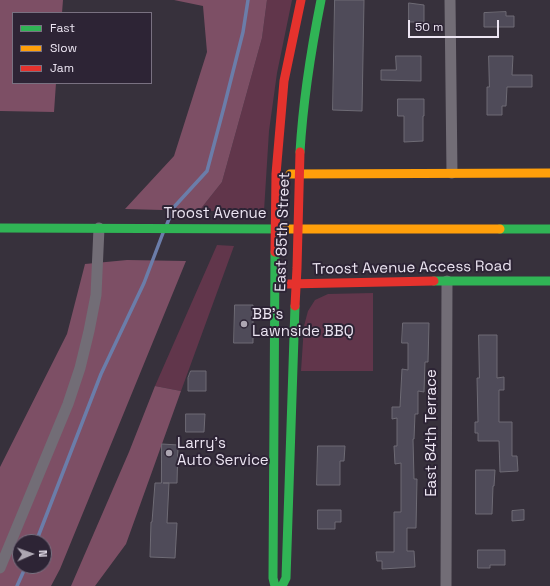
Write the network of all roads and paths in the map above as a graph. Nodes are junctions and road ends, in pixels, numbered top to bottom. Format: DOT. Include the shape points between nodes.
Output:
graph roads {
  1 [pos="301,0"];
  2 [pos="321,0"];
  3 [pos="450,0"];
  4 [pos="452,173"];
  5 [pos="550,173"];
  6 [pos="276,174"];
  7 [pos="299,175"];
  8 [pos="0,228"];
  9 [pos="99,228"];
  10 [pos="550,229"];
  11 [pos="447,281"];
  12 [pos="550,281"];
  13 [pos="275,284"];
  14 [pos="297,284"];
  15 [pos="0,568"];
  16 [pos="275,586"];
  17 [pos="282,586"];
  18 [pos="446,586"];
  1 -- 6 [label="main road, East 85th Street" via="284,81"];
  2 -- 7 [label="main road, East 85th Street" via="308,71"];
  3 -- 4 [label="street"];
  4 -- 5 [label="main road"];
  4 -- 7 [label="main road"];
  6 -- 7 [label="main road"];
  6 -- 13 [label="main road, East 85th Street"];
  7 -- 14 [label="main road, East 85th Street"];
  8 -- 9 [label="main road, Troost Avenue"];
  9 -- 10 [label="main road, Troost Avenue"];
  9 -- 15 [label="street" via="96,295 80,368 68,404"];
  11 -- 12 [label="main road, Troost Avenue Access Road"];
  11 -- 14 [label="main road, Troost Avenue Access Road"];
  11 -- 18 [label="street, East 84th Terrace"];
  13 -- 14 [label="main road, Troost Avenue Access Road"];
  13 -- 16 [label="main road, East 85th Street"];
  14 -- 17 [label="main road, East 85th Street" via="294,309 286,578"];
}
